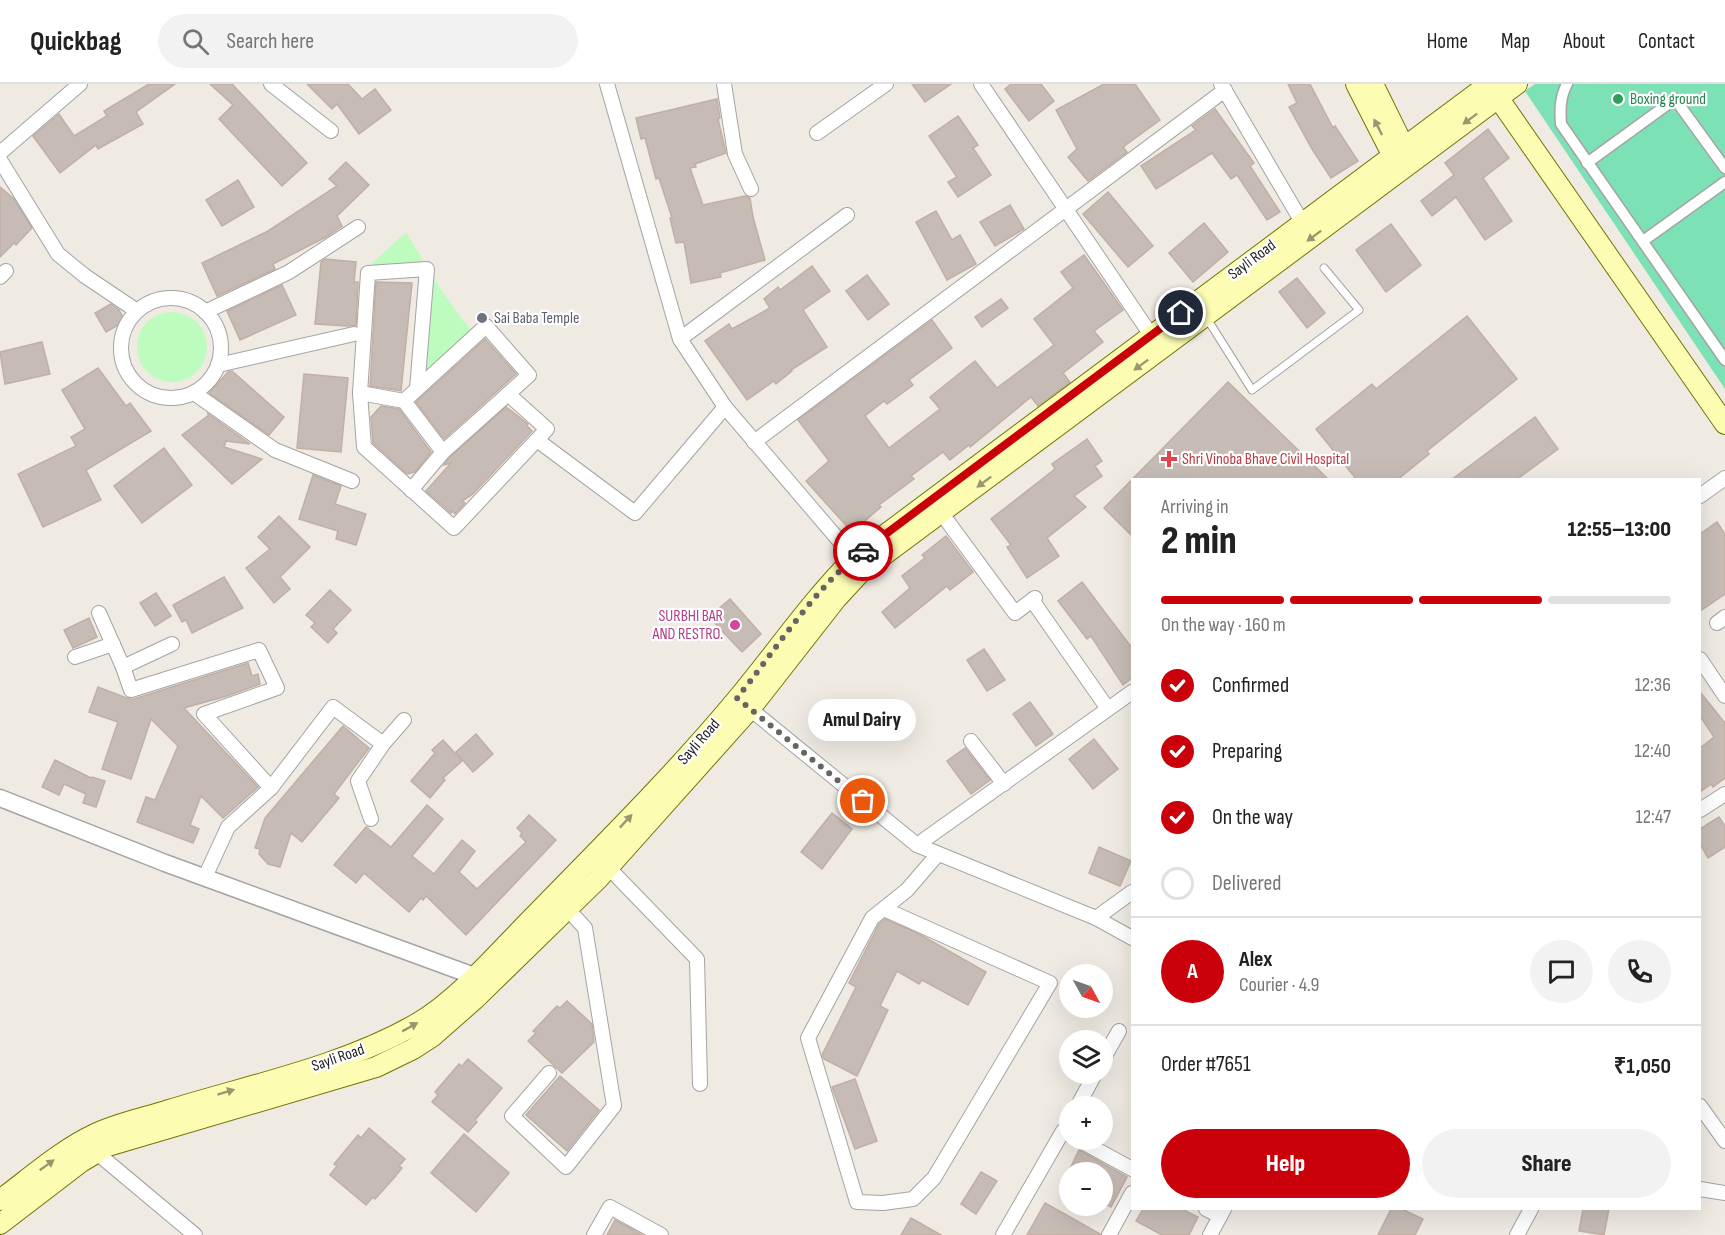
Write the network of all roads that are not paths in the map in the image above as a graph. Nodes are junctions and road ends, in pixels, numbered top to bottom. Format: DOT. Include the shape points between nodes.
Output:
graph roads {
  1 [pos="80,84"];
  2 [pos="271,84"];
  3 [pos="607,84"];
  4 [pos="724,84"];
  5 [pos="886,84"];
  6 [pos="981,84"];
  7 [pos="1356,84"];
  8 [pos="1373,84"];
  9 [pos="1517,84"];
  10 [pos="1567,84"];
  11 [pos="1223,87"];
  12 [pos="1492,87"];
  13 [pos="331,131"];
  14 [pos="817,133"];
  15 [pos="0,153"];
  16 [pos="1402,159"];
  17 [pos="0,160"];
  18 [pos="1587,163"];
  19 [pos="1725,168"];
  20 [pos="1725,182"];
  21 [pos="752,189"];
  22 [pos="1065,209"];
  23 [pos="847,215"];
  24 [pos="1302,222"];
  25 [pos="358,227"];
  26 [pos="1643,241"];
  27 [pos="1324,268"];
  28 [pos="1201,309"];
  29 [pos="137,310"];
  30 [pos="205,312"];
  31 [pos="354,334"];
  32 [pos="1151,335"];
  33 [pos="680,339"];
  34 [pos="1725,360"];
  35 [pos="218,365"];
  36 [pos="417,389"];
  37 [pos="194,393"];
  38 [pos="360,393"];
  39 [pos="508,394"];
  40 [pos="404,401"];
  41 [pos="725,407"];
  42 [pos="1725,424"];
  43 [pos="537,440"];
  44 [pos="754,442"];
  45 [pos="443,452"];
  46 [pos="1725,478"];
  47 [pos="352,481"];
  48 [pos="411,490"];
  49 [pos="1701,495"];
  50 [pos="937,506"];
  51 [pos="854,558"];
  52 [pos="99,613"];
  53 [pos="113,644"];
  54 [pos="172,644"];
  55 [pos="75,657"];
  56 [pos="1701,660"];
  57 [pos="123,667"];
  58 [pos="1131,693"];
  59 [pos="1725,696"];
  60 [pos="743,704"];
  61 [pos="1108,709"];
  62 [pos="404,720"];
  63 [pos="971,741"];
  64 [pos="383,744"];
  65 [pos="1004,784"];
  66 [pos="271,788"];
  67 [pos="1725,794"];
  68 [pos="0,798"];
  69 [pos="1701,809"];
  70 [pos="371,819"];
  71 [pos="917,845"];
  72 [pos="938,854"];
  73 [pos="602,861"];
  74 [pos="205,877"];
  75 [pos="1131,893"];
  76 [pos="561,902"];
  77 [pos="884,909"];
  78 [pos="1096,918"];
  79 [pos="1131,937"];
  80 [pos="474,976"];
  81 [pos="1119,1031"];
  82 [pos="1113,1042"];
  83 [pos="549,1073"];
  84 [pos="700,1084"];
  85 [pos="1701,1107"];
  86 [pos="1725,1141"];
  87 [pos="1059,1142"];
  88 [pos="89,1147"];
  89 [pos="1097,1150"];
  90 [pos="1131,1168"];
  91 [pos="1701,1190"];
  92 [pos="1725,1193"];
  93 [pos="1131,1195"];
  94 [pos="0,1200"];
  95 [pos="1530,1210"];
  96 [pos="1222,1213"];
  97 [pos="0,1224"];
  98 [pos="195,1235"];
  99 [pos="594,1235"];
  100 [pos="661,1235"];
  101 [pos="1003,1235"];
  102 [pos="1109,1235"];
  103 [pos="1210,1235"];
  104 [pos="1517,1235"];
  1 -- 15 [label="street"];
  2 -- 13 [label="street"];
  3 -- 33 [label="street"];
  4 -- 21 [label="street" via="735,154"];
  5 -- 14 [label="street"];
  6 -- 22 [label="street"];
  16 -- 7 [label="main road, one-way"];
  8 -- 16 [label="main road"];
  9 -- 12 [label="main road"];
  10 -- 18 [label="street" via="1560,106 1561,124"];
  11 -- 22 [label="street"];
  11 -- 24 [label="street"];
  12 -- 16 [label="main road"];
  12 -- 42 [label="main road"];
  16 -- 24 [label="main road, Sayli Road"];
  16 -- 28 [label="main road, one-way"];
  17 -- 29 [label="street" via="58,254"];
  18 -- 19 [label="street" via="1675,99"];
  18 -- 26 [label="street"];
  20 -- 26 [label="street"];
  22 -- 32 [label="street"];
  22 -- 44 [label="street"];
  23 -- 33 [label="street"];
  24 -- 28 [label="main road, Sayli Road"];
  25 -- 30 [label="street" via="289,272"];
  26 -- 34 [label="street"];
  27 -- 28 [label="lane" via="1359,309 1252,390"];
  28 -- 32 [label="main road, Sayli Road"];
  28 -- 50 [label="main road, one-way"];
  29 -- 30 [label="street" via="166,298 183,299"];
  29 -- 37 [label="street" via="121,338 124,370 148,394 164,399"];
  30 -- 35 [label="street" via="218,332"];
  31 -- 35 [label="street"];
  32 -- 50 [label="main road, Sayli Road"];
  33 -- 41 [label="street"];
  35 -- 37 [label="street" via="210,380"];
  36 -- 38 [label="street" via="427,269 368,273"];
  36 -- 39 [label="street" via="486,326 529,375"];
  36 -- 40 [label="street"];
  37 -- 47 [label="street" via="275,450"];
  38 -- 40 [label="street"];
  38 -- 48 [label="street" via="364,447"];
  39 -- 43 [label="street" via="547,429"];
  39 -- 45 [label="street"];
  40 -- 45 [label="street"];
  41 -- 43 [label="street" via="635,513"];
  41 -- 44 [label="street"];
  43 -- 48 [label="street" via="454,528"];
  44 -- 51 [label="street"];
  45 -- 48 [label="street"];
  46 -- 49 [label="street"];
  50 -- 51 [label="main road, Sayli Road"];
  50 -- 60 [label="main road" via="849,584"];
  50 -- 61 [label="street" via="1015,613 1034,599"];
  51 -- 60 [label="main road, Sayli Road" via="805,611"];
  52 -- 53 [label="street"];
  53 -- 55 [label="street"];
  53 -- 57 [label="street"];
  54 -- 57 [label="street"];
  56 -- 59 [label="street"];
  57 -- 66 [label="street" via="131,690 260,650 277,688 204,714"];
  58 -- 61 [label="street"];
  60 -- 71 [label="street"];
  60 -- 73 [label="main road, Sayli Road" via="668,777"];
  61 -- 65 [label="street"];
  62 -- 64 [label="street"];
  63 -- 65 [label="street"];
  64 -- 66 [label="street" via="333,707"];
  64 -- 70 [label="street" via="358,781"];
  65 -- 71 [label="street"];
  66 -- 74 [label="street" via="228,827"];
  67 -- 69 [label="street"];
  68 -- 74 [label="street"];
  71 -- 72 [label="street"];
  72 -- 77 [label="street" via="907,890"];
  72 -- 78 [label="street"];
  73 -- 76 [label="main road, Sayli Road"];
  73 -- 84 [label="street" via="697,959"];
  74 -- 80 [label="street"];
  75 -- 78 [label="street"];
  76 -- 80 [label="main road, Sayli Road"];
  76 -- 83 [label="street" via="585,927 614,1106 566,1167 512,1116"];
  76 -- 88 [label="main road" via="456,1016 393,1059 353,1075 108,1146"];
  77 -- 77 [label="street" via="872,918 808,1038 857,1202 913,1199 934,1178 1050,983"];
  78 -- 79 [label="street"];
  88 -- 80 [label="main road, Sayli Road, one-way" via="109,1128 339,1059 384,1041 433,1013"];
  81 -- 82 [label="street"];
  85 -- 86 [label="street"];
  87 -- 101 [label="street"];
  94 -- 88 [label="main road, Sayli Road, one-way"];
  88 -- 97 [label="main road"];
  88 -- 98 [label="street"];
  89 -- 90 [label="street"];
  91 -- 92 [label="street"];
  93 -- 102 [label="street"];
  95 -- 104 [label="street"];
  96 -- 103 [label="street"];
  99 -- 100 [label="street" via="610,1207"];
}
